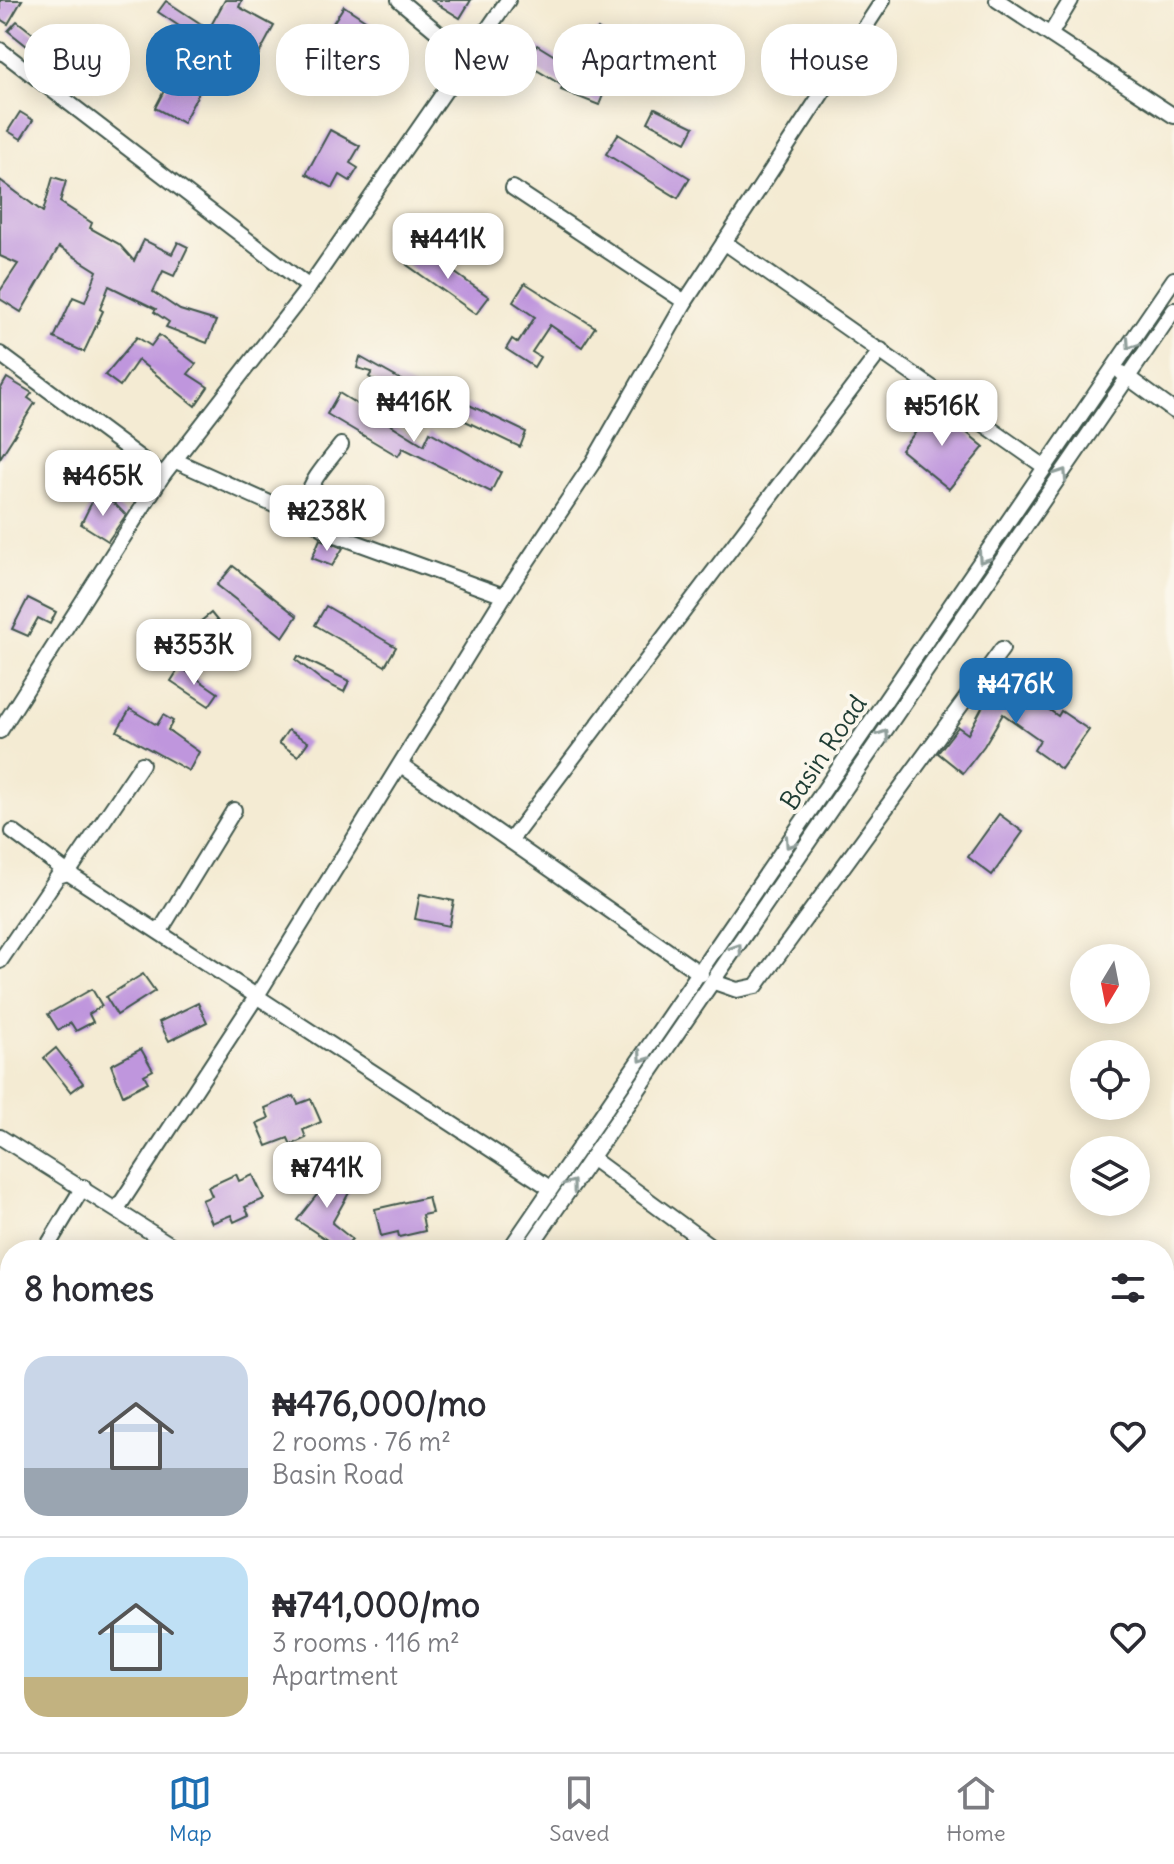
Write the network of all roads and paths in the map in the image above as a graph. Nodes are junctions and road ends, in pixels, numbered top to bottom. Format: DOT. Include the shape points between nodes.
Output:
graph roads {
  1 [pos="399,0"];
  2 [pos="508,0"];
  3 [pos="883,0"];
  4 [pos="997,0"];
  5 [pos="1071,0"];
  6 [pos="428,24"];
  7 [pos="490,24"];
  8 [pos="1051,33"];
  9 [pos="0,50"];
  10 [pos="439,96"];
  11 [pos="1174,116"];
  12 [pos="513,188"];
  13 [pos="724,242"];
  14 [pos="1174,279"];
  15 [pos="309,287"];
  16 [pos="685,302"];
  17 [pos="1174,310"];
  18 [pos="881,350"];
  19 [pos="0,354"];
  20 [pos="1121,372"];
  21 [pos="1174,411"];
  22 [pos="341,445"];
  23 [pos="174,460"];
  24 [pos="1045,467"];
  25 [pos="163,475"];
  26 [pos="314,523"];
  27 [pos="504,596"];
  28 [pos="1002,649"];
  29 [pos="0,731"];
  30 [pos="142,764"];
  31 [pos="401,765"];
  32 [pos="831,783"];
  33 [pos="844,792"];
  34 [pos="234,810"];
  35 [pos="13,832"];
  36 [pos="510,841"];
  37 [pos="68,873"];
  38 [pos="160,931"];
  39 [pos="0,961"];
  40 [pos="708,978"];
  41 [pos="258,994"];
  42 [pos="0,1137"];
  43 [pos="591,1158"];
  44 [pos="83,1187"];
  45 [pos="550,1188"];
  46 [pos="117,1209"];
  47 [pos="51,1240"];
  48 [pos="164,1240"];
  49 [pos="516,1240"];
  50 [pos="535,1240"];
  51 [pos="702,1240"];
  1 -- 6 [label="street"];
  2 -- 7 [label="street"];
  3 -- 13 [label="street"];
  4 -- 8 [label="street"];
  5 -- 8 [label="street"];
  8 -- 11 [label="street"];
  9 -- 15 [label="street"];
  10 -- 15 [label="street"];
  12 -- 16 [label="street"];
  13 -- 16 [label="street"];
  13 -- 18 [label="street"];
  14 -- 20 [label="street, Basin Road, one-way"];
  15 -- 23 [label="street"];
  16 -- 27 [label="street" via="592,464"];
  17 -- 20 [label="street, Basin Road"];
  18 -- 24 [label="street"];
  18 -- 36 [label="street"];
  19 -- 25 [label="street"];
  20 -- 21 [label="street"];
  20 -- 24 [label="street, Basin Road"];
  33 -- 20 [label="street, Basin Road, one-way"];
  22 -- 26 [label="street" via="308,488 308,513"];
  23 -- 25 [label="street"];
  23 -- 26 [label="street"];
  24 -- 32 [label="street, Basin Road, one-way"];
  25 -- 29 [label="street"];
  26 -- 27 [label="street"];
  27 -- 31 [label="street"];
  28 -- 40 [label="street" via="756,986 737,990"];
  30 -- 37 [label="street"];
  31 -- 36 [label="street"];
  31 -- 41 [label="street"];
  32 -- 33 [label="street"];
  32 -- 40 [label="street, Basin Road, one-way"];
  40 -- 33 [label="street, Basin Road, one-way"];
  34 -- 38 [label="street"];
  35 -- 37 [label="street"];
  36 -- 40 [label="street"];
  37 -- 38 [label="street"];
  37 -- 39 [label="street" via="58,876"];
  38 -- 41 [label="street"];
  40 -- 43 [label="street, Basin Road"];
  40 -- 45 [label="street, Basin Road, one-way"];
  41 -- 45 [label="street"];
  41 -- 46 [label="street"];
  42 -- 44 [label="street"];
  50 -- 43 [label="street, Basin Road, one-way"];
  43 -- 51 [label="street"];
  44 -- 46 [label="street"];
  44 -- 47 [label="street"];
  45 -- 49 [label="street, Basin Road"];
  46 -- 48 [label="street"];
}
